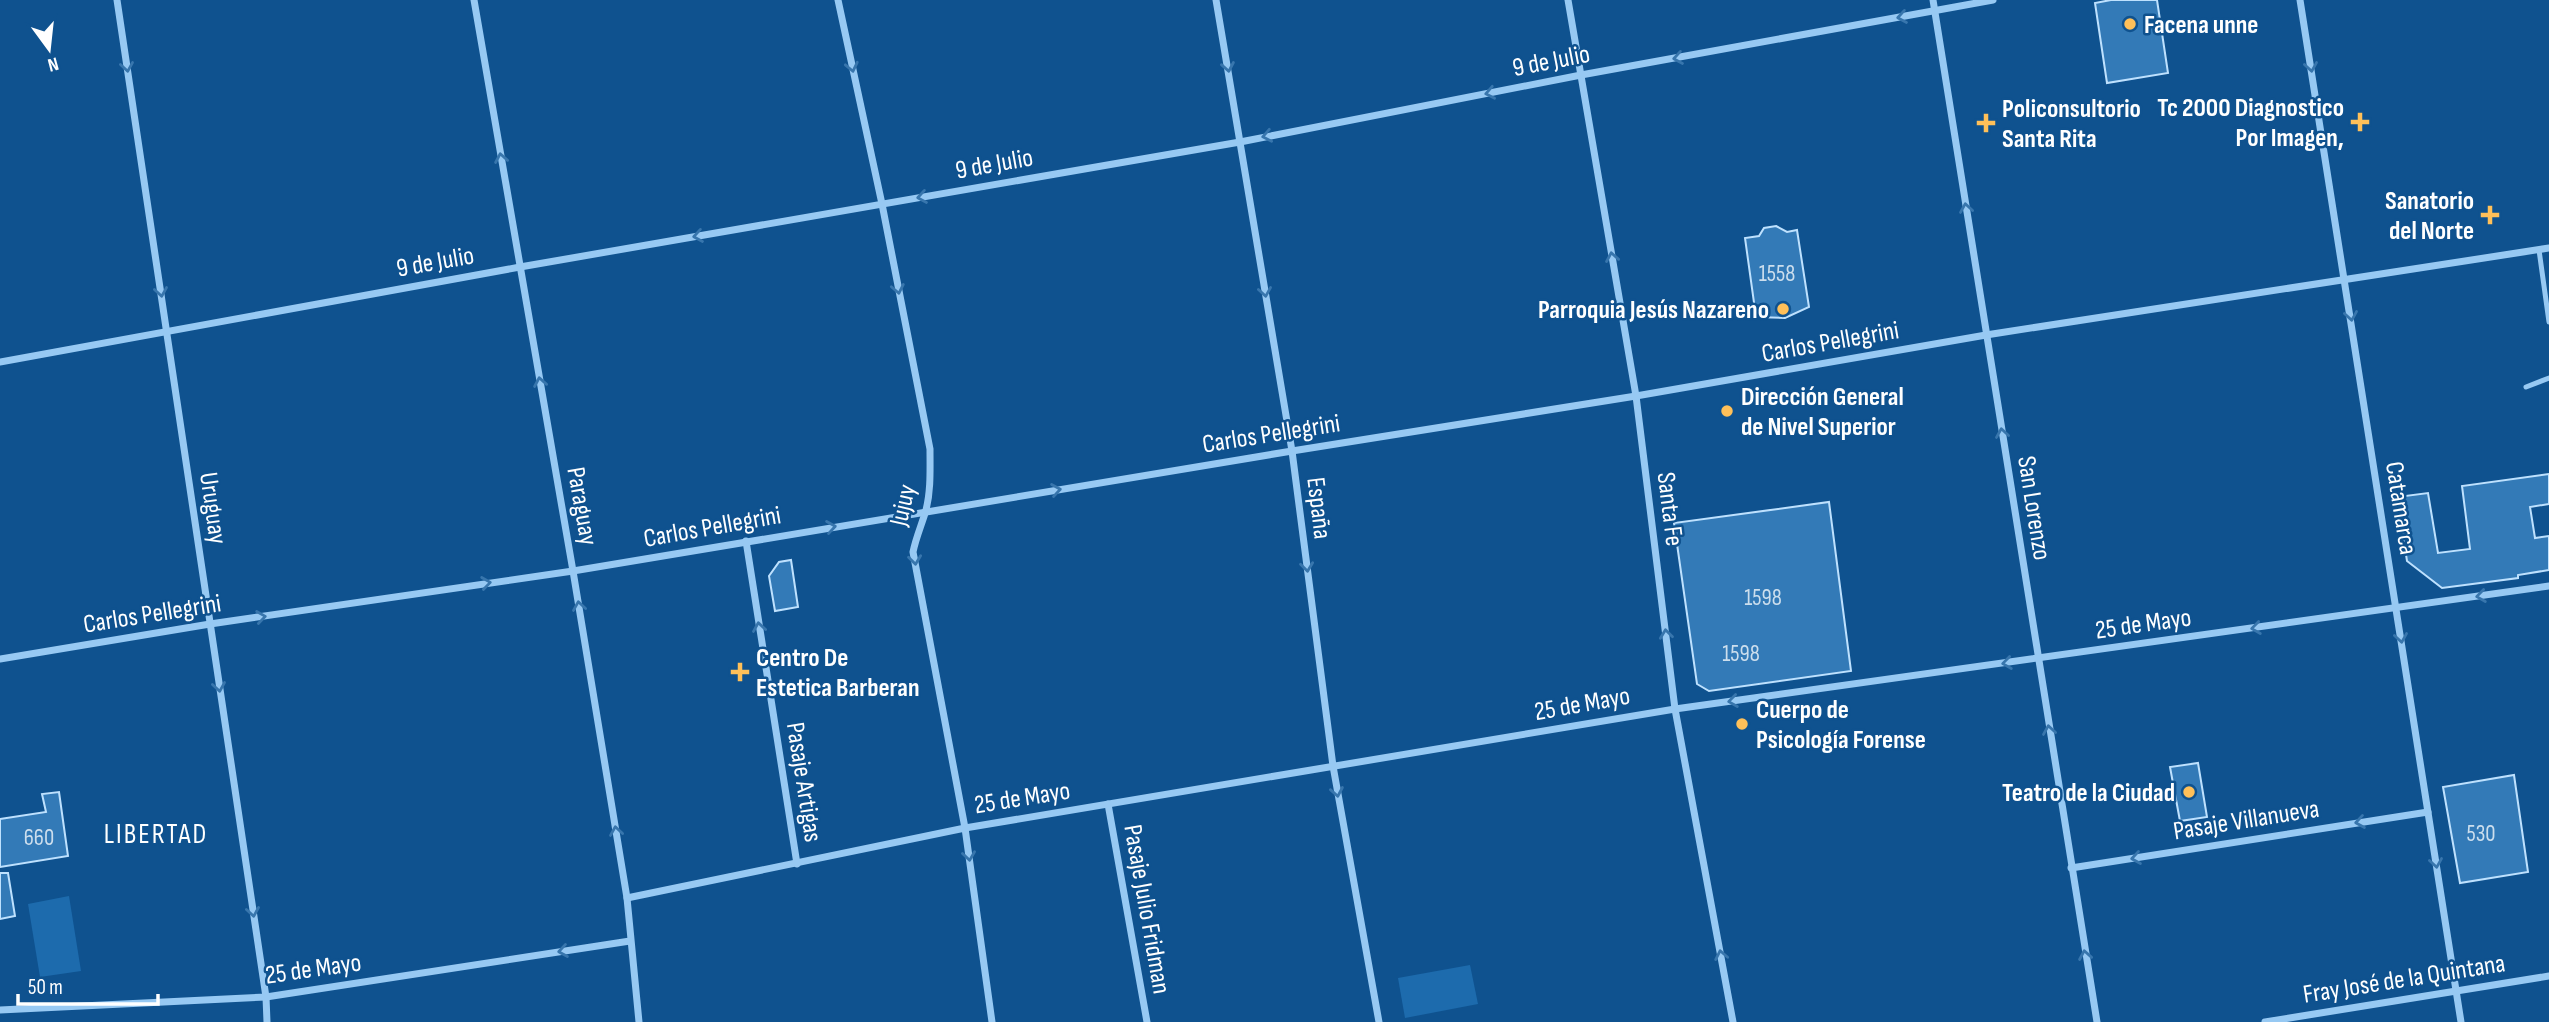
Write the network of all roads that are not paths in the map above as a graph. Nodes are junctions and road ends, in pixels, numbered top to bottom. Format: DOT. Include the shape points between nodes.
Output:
graph roads {
  1 [pos="117,0"];
  2 [pos="474,0"];
  3 [pos="838,0"];
  4 [pos="1216,0"];
  5 [pos="1568,0"];
  6 [pos="1933,0"];
  7 [pos="1993,0"];
  8 [pos="2300,0"];
  9 [pos="1935,11"];
  10 [pos="1581,75"];
  11 [pos="1240,142"];
  12 [pos="881,204"];
  13 [pos="2549,248"];
  14 [pos="2539,250"];
  15 [pos="520,267"];
  16 [pos="2346,279"];
  17 [pos="2549,322"];
  18 [pos="167,331"];
  19 [pos="1986,335"];
  20 [pos="0,362"];
  21 [pos="2549,378"];
  22 [pos="2526,387"];
  23 [pos="1636,397"];
  24 [pos="1292,451"];
  25 [pos="926,512"];
  26 [pos="746,541"];
  27 [pos="573,571"];
  28 [pos="2549,586"];
  29 [pos="2396,609"];
  30 [pos="210,624"];
  31 [pos="0,659"];
  32 [pos="2038,659"];
  33 [pos="1675,709"];
  34 [pos="1332,766"];
  35 [pos="1108,804"];
  36 [pos="2428,812"];
  37 [pos="965,828"];
  38 [pos="797,863"];
  39 [pos="2071,868"];
  40 [pos="627,898"];
  41 [pos="630,941"];
  42 [pos="2549,976"];
  43 [pos="2456,991"];
  44 [pos="266,997"];
  45 [pos="0,1010"];
  46 [pos="992,1021"];
  47 [pos="267,1022"];
  48 [pos="639,1022"];
  49 [pos="982,1022"];
  50 [pos="1147,1022"];
  51 [pos="1379,1022"];
  52 [pos="1733,1022"];
  53 [pos="2097,1022"];
  54 [pos="2265,1022"];
  55 [pos="2461,1022"];
  1 -- 18 [label="street, Uruguay, one-way"];
  15 -- 2 [label="street, Paraguay, one-way"];
  3 -- 12 [label="street, Jujuy, one-way"];
  4 -- 11 [label="street, España, one-way"];
  5 -- 10 [label="street, Santa Fe"];
  6 -- 9 [label="street, San Lorenzo"];
  7 -- 9 [label="street, 9 de Julio"];
  8 -- 16 [label="street, Catamarca, one-way"];
  9 -- 10 [label="street, 9 de Julio, one-way"];
  19 -- 9 [label="street, San Lorenzo, one-way"];
  10 -- 11 [label="street, 9 de Julio, one-way"];
  23 -- 10 [label="street, Santa Fe, one-way"];
  11 -- 12 [label="street, 9 de Julio, one-way"];
  11 -- 24 [label="street, España, one-way"];
  12 -- 15 [label="street, 9 de Julio, one-way"];
  12 -- 25 [label="street, Jujuy, one-way" via="930,449"];
  13 -- 14 [label="street, Carlos Pellegrini"];
  14 -- 16 [label="street, Carlos Pellegrini"];
  14 -- 17 [label="lane"];
  15 -- 18 [label="street, 9 de Julio"];
  27 -- 15 [label="street, Paraguay, one-way"];
  16 -- 19 [label="street, Carlos Pellegrini"];
  16 -- 29 [label="street, Catamarca, one-way"];
  18 -- 20 [label="street, 9 de Julio"];
  18 -- 30 [label="street, Uruguay"];
  19 -- 23 [label="street, Carlos Pellegrini"];
  32 -- 19 [label="street, San Lorenzo, one-way"];
  21 -- 22 [label="lane"];
  23 -- 24 [label="street, Carlos Pellegrini"];
  33 -- 23 [label="street, Santa Fe, one-way"];
  25 -- 24 [label="street, Carlos Pellegrini, one-way"];
  24 -- 34 [label="street, España, one-way"];
  26 -- 25 [label="street, Carlos Pellegrini, one-way"];
  25 -- 37 [label="street, Jujuy, one-way" via="913,552"];
  26 -- 27 [label="street, Carlos Pellegrini"];
  38 -- 26 [label="street, Pasaje Artigas, one-way"];
  30 -- 27 [label="street, Carlos Pellegrini, one-way"];
  40 -- 27 [label="street, Paraguay, one-way"];
  28 -- 29 [label="street, 25 de Mayo, one-way"];
  29 -- 32 [label="street, 25 de Mayo, one-way"];
  29 -- 36 [label="street, Catamarca, one-way"];
  30 -- 31 [label="street, Carlos Pellegrini"];
  30 -- 44 [label="street, Uruguay, one-way"];
  32 -- 33 [label="street, 25 de Mayo, one-way"];
  39 -- 32 [label="street, San Lorenzo, one-way"];
  33 -- 34 [label="street, 25 de Mayo"];
  52 -- 33 [label="street, Santa Fe, one-way"];
  34 -- 35 [label="street, 25 de Mayo"];
  34 -- 51 [label="street, España, one-way"];
  35 -- 37 [label="street, 25 de Mayo"];
  35 -- 50 [label="street, Pasaje Julio Fridman"];
  36 -- 39 [label="street, Pasaje Villanueva, one-way"];
  36 -- 43 [label="street, Catamarca, one-way"];
  37 -- 38 [label="street, 25 de Mayo"];
  37 -- 46 [label="street, Jujuy, one-way"];
  38 -- 40 [label="street, 25 de Mayo"];
  53 -- 39 [label="street, San Lorenzo, one-way"];
  40 -- 41 [label="street, Paraguay"];
  41 -- 44 [label="street, 25 de Mayo, one-way"];
  41 -- 48 [label="street, Paraguay"];
  42 -- 43 [label="street, Fray José de la Quintana"];
  43 -- 54 [label="street, Fray José de la Quintana"];
  43 -- 55 [label="street, Catamarca"];
  44 -- 45 [label="street, 25 de Mayo"];
  44 -- 47 [label="street, Uruguay"];
  46 -- 49 [label="street"];
}
